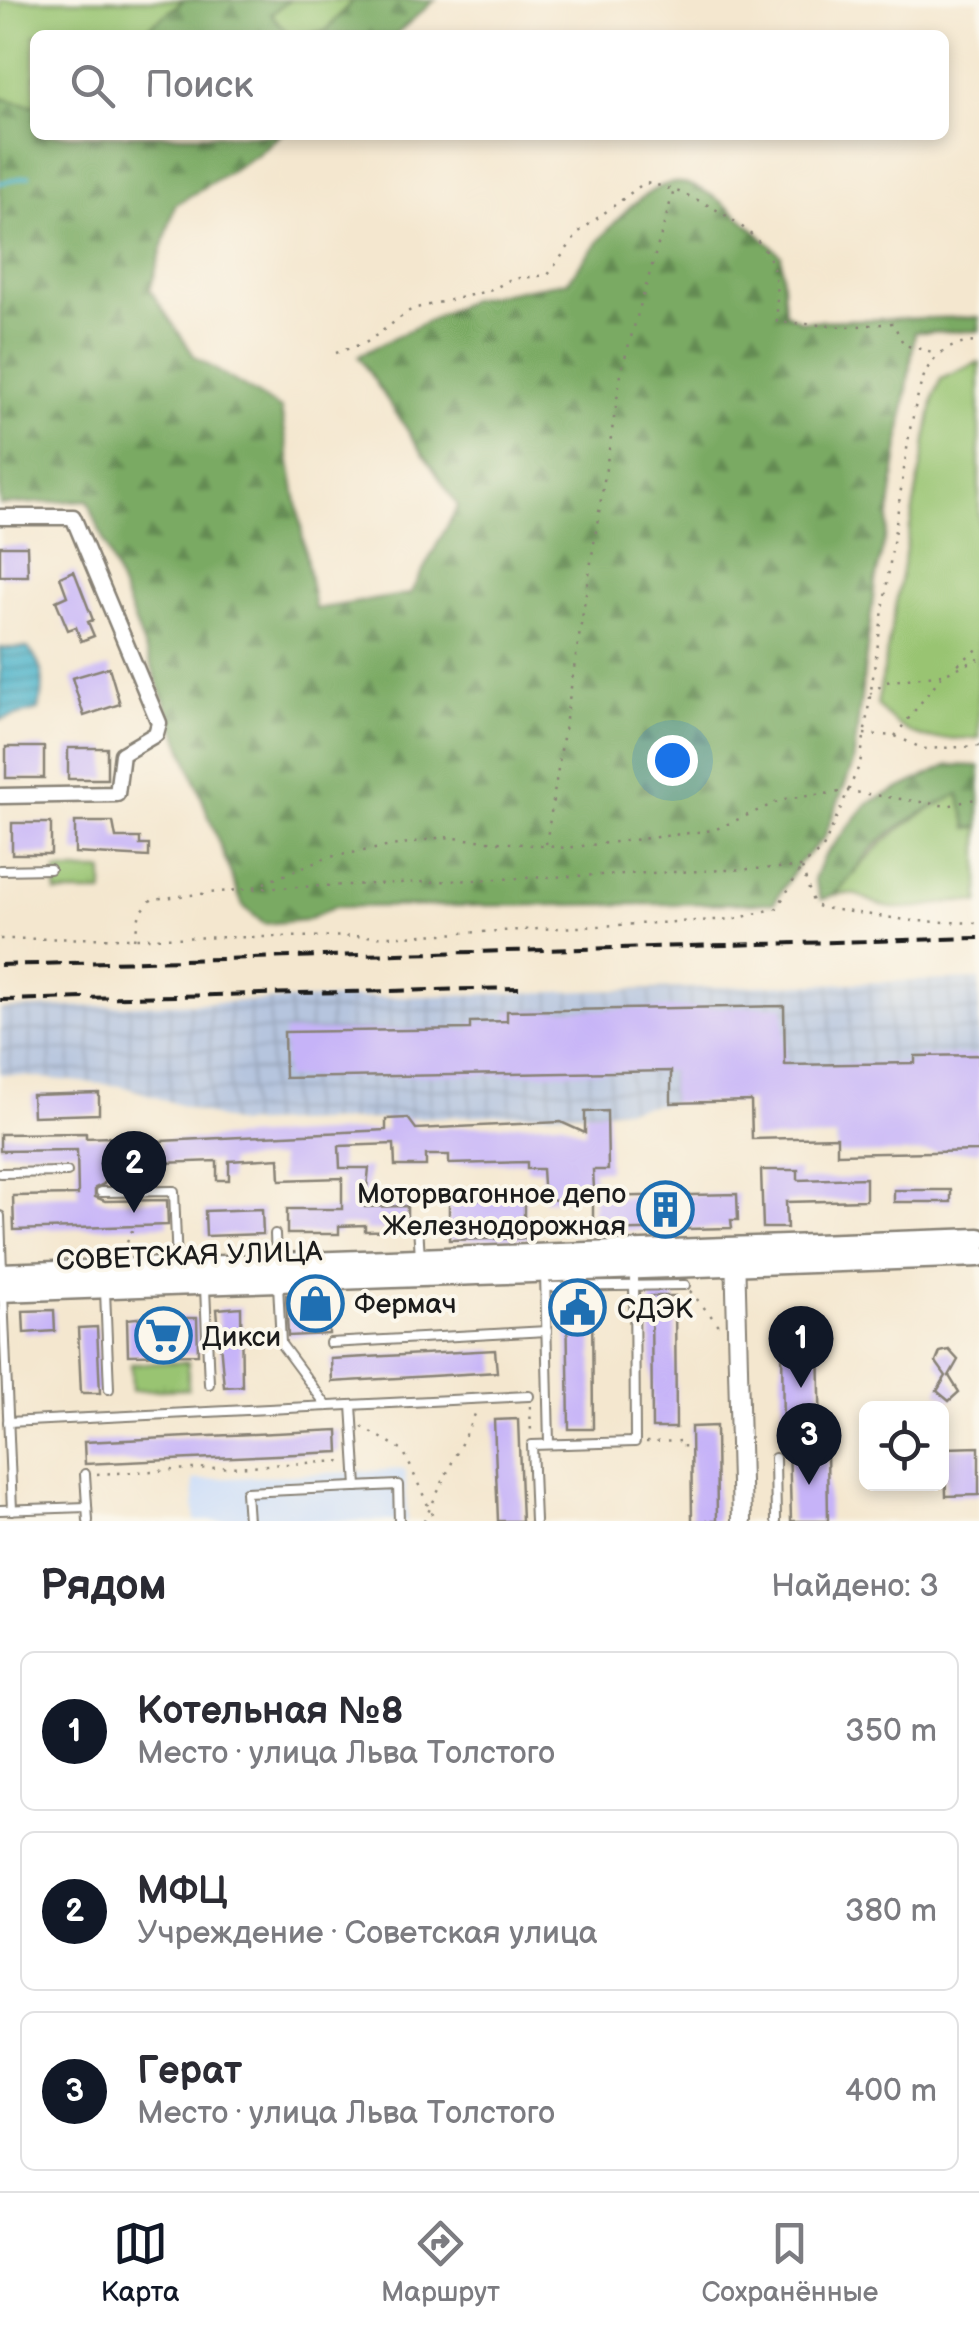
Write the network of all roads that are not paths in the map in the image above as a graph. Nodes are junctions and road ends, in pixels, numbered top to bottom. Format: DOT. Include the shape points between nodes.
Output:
graph roads {
  1 [pos="0,517"];
  2 [pos="0,796"];
  3 [pos="50,869"];
  4 [pos="0,870"];
  5 [pos="67,1172"];
  6 [pos="0,1173"];
  7 [pos="101,1192"];
  8 [pos="0,1216"];
  9 [pos="418,1225"];
  10 [pos="275,1234"];
  11 [pos="979,1238"];
  12 [pos="735,1252"];
  13 [pos="420,1256"];
  14 [pos="979,1256"];
  15 [pos="177,1266"];
  16 [pos="277,1271"];
  17 [pos="634,1275"];
  18 [pos="545,1278"];
  19 [pos="1,1282"];
  20 [pos="205,1282"];
  21 [pos="686,1284"];
  22 [pos="105,1286"];
  23 [pos="546,1331"];
  24 [pos="330,1343"];
  25 [pos="209,1384"];
  26 [pos="109,1389"];
  27 [pos="530,1396"];
  28 [pos="352,1404"];
  29 [pos="327,1406"];
  30 [pos="8,1422"];
  31 [pos="550,1444"];
  32 [pos="775,1458"];
  33 [pos="85,1474"];
  34 [pos="357,1487"];
  35 [pos="87,1507"];
  36 [pos="0,1510"];
  37 [pos="12,1510"];
  38 [pos="88,1521"];
  39 [pos="248,1521"];
  40 [pos="399,1521"];
  41 [pos="536,1521"];
  42 [pos="742,1521"];
  43 [pos="776,1521"];
  1 -- 2 [label="street" via="73,518 159,723 156,734 122,754 118,794"];
  3 -- 4 [label="lane"];
  5 -- 6 [label="lane"];
  7 -- 15 [label="lane" via="174,1191"];
  8 -- 19 [label="lane"];
  9 -- 13 [label="lane"];
  10 -- 16 [label="lane"];
  11 -- 12 [label="main road, СОВЕТСКАЯ УЛИЦА"];
  12 -- 13 [label="main road, СОВЕТСКАЯ УЛИЦА"];
  12 -- 14 [label="main road, СОВЕТСКАЯ УЛИЦА"];
  12 -- 17 [label="main road, СОВЕТСКАЯ УЛИЦА"];
  12 -- 42 [label="street"];
  13 -- 16 [label="main road, СОВЕТСКАЯ УЛИЦА"];
  15 -- 16 [label="main road, СОВЕТСКАЯ УЛИЦА"];
  15 -- 19 [label="main road, СОВЕТСКАЯ УЛИЦА"];
  16 -- 18 [label="main road, СОВЕТСКАЯ УЛИЦА"];
  16 -- 20 [label="main road, СОВЕТСКАЯ УЛИЦА"];
  16 -- 29 [label="lane" via="280,1344"];
  17 -- 18 [label="main road, СОВЕТСКАЯ УЛИЦА"];
  17 -- 21 [label="lane"];
  17 -- 31 [label="lane" via="635,1442"];
  18 -- 23 [label="lane"];
  19 -- 22 [label="main road, СОВЕТСКАЯ УЛИЦА"];
  19 -- 30 [label="lane"];
  20 -- 22 [label="main road, СОВЕТСКАЯ УЛИЦА"];
  20 -- 25 [label="lane"];
  22 -- 26 [label="lane"];
  23 -- 24 [label="lane"];
  23 -- 31 [label="lane"];
  27 -- 28 [label="lane"];
  28 -- 29 [label="lane"];
  28 -- 34 [label="lane"];
  29 -- 30 [label="lane"];
  30 -- 37 [label="lane"];
  31 -- 41 [label="lane" via="532,1445"];
  32 -- 43 [label="lane"];
  33 -- 35 [label="lane"];
  34 -- 39 [label="lane" via="246,1492"];
  34 -- 40 [label="lane" via="398,1485"];
  35 -- 37 [label="lane"];
  35 -- 38 [label="lane"];
  36 -- 37 [label="lane"];
}
